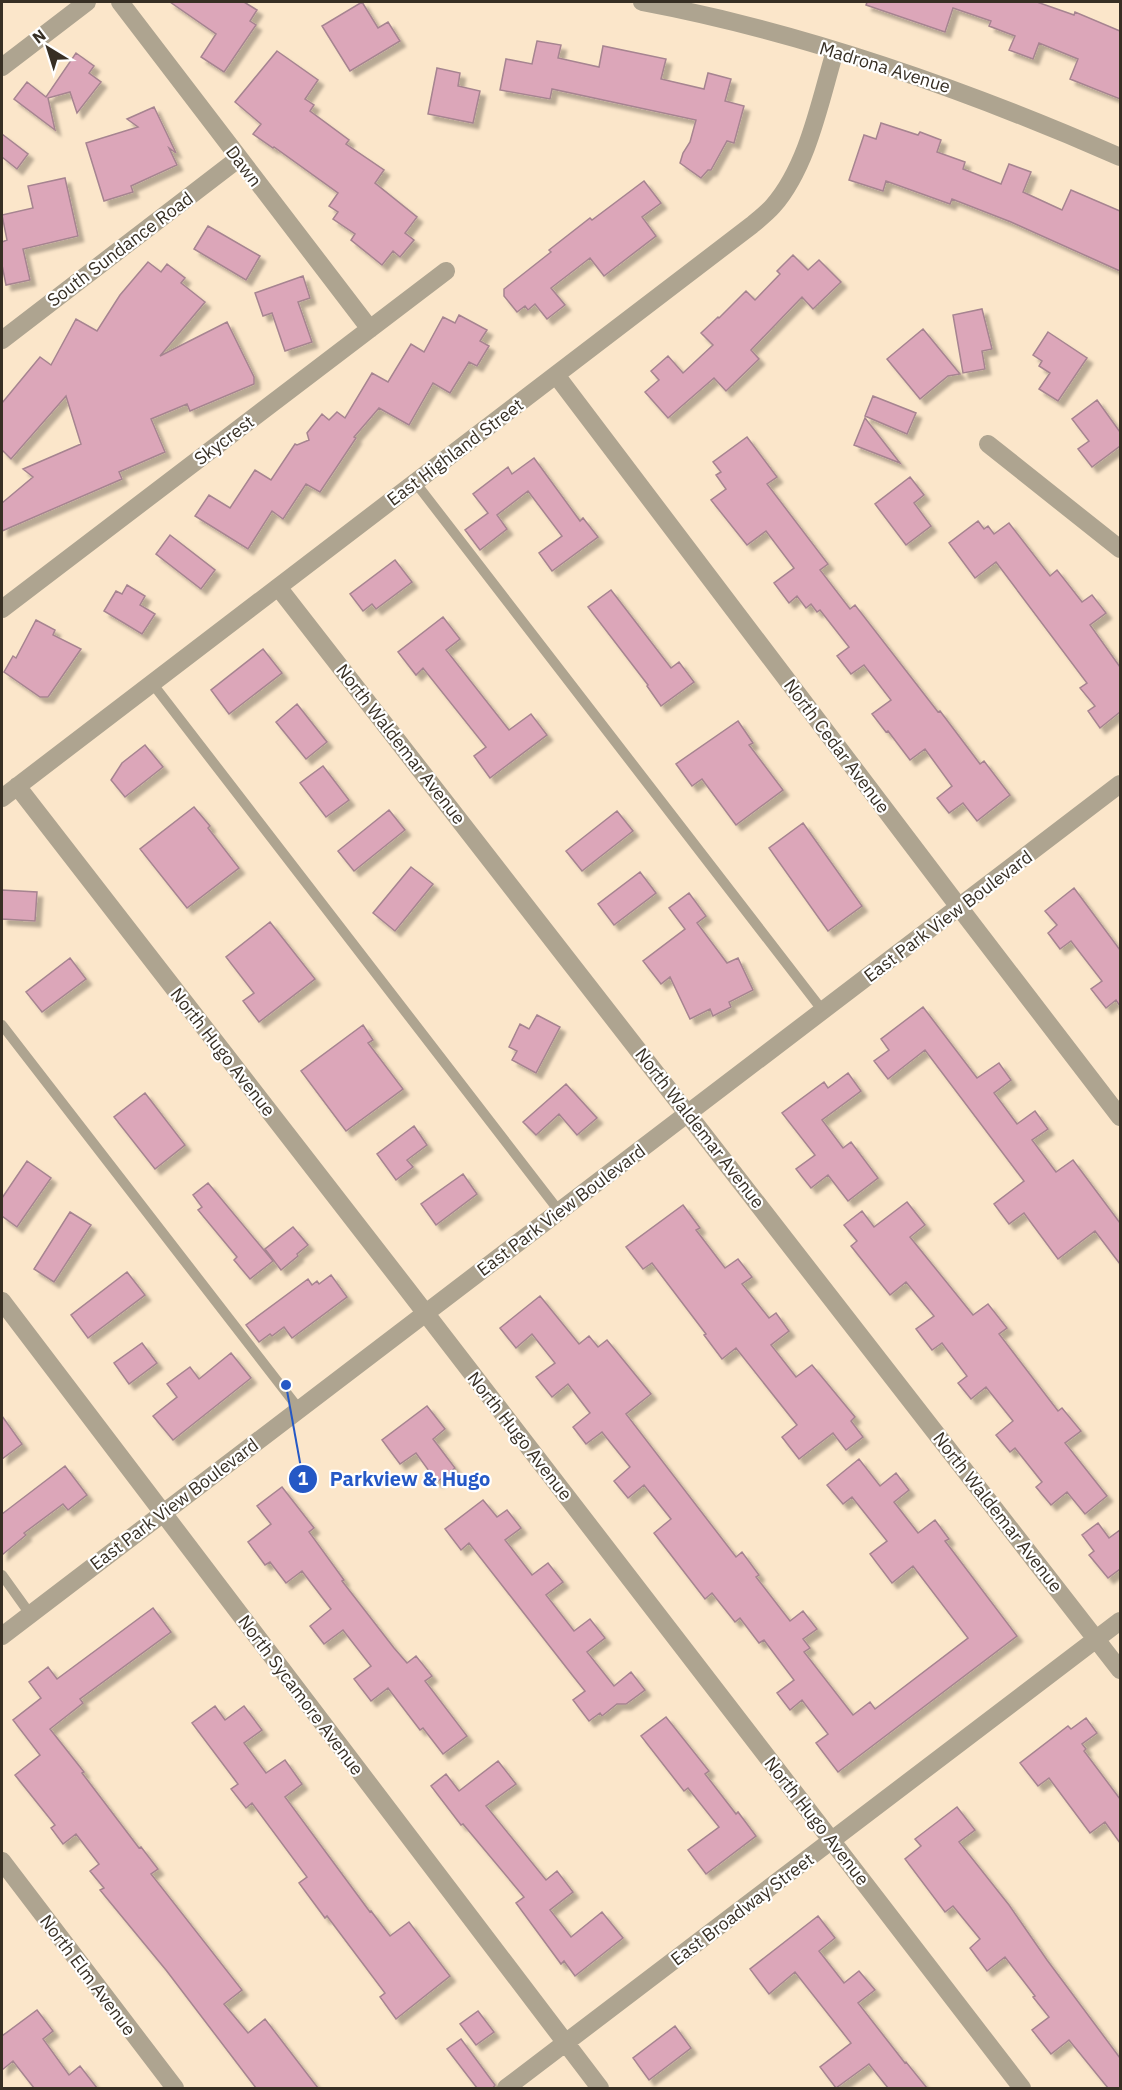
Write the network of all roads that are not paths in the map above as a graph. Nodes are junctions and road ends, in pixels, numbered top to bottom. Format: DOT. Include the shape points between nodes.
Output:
graph roads {
  1 [pos="87,2"];
  2 [pos="120,2"];
  3 [pos="642,2"];
  4 [pos="835,51"];
  5 [pos="2,67"];
  6 [pos="1120,157"];
  7 [pos="238,159"];
  8 [pos="446,271"];
  9 [pos="370,329"];
  10 [pos="2,340"];
  11 [pos="556,375"];
  12 [pos="988,444"];
  13 [pos="415,482"];
  14 [pos="1120,549"];
  15 [pos="278,587"];
  16 [pos="2,609"];
  17 [pos="152,683"];
  18 [pos="1120,784"];
  19 [pos="17,786"];
  20 [pos="2,798"];
  21 [pos="959,908"];
  22 [pos="823,1011"];
  23 [pos="2,1025"];
  24 [pos="689,1113"];
  25 [pos="1120,1117"];
  26 [pos="560,1211"];
  27 [pos="2,1301"];
  28 [pos="425,1313"];
  29 [pos="299,1409"];
  30 [pos="163,1513"];
  31 [pos="2,1575"];
  32 [pos="30,1614"];
  33 [pos="1120,1621"];
  34 [pos="2,1635"];
  35 [pos="1096,1639"];
  36 [pos="1120,1670"];
  37 [pos="832,1840"];
  38 [pos="2,1861"];
  39 [pos="566,2043"];
  40 [pos="175,2088"];
  41 [pos="506,2088"];
  42 [pos="600,2088"];
  43 [pos="1022,2088"];
  1 -- 5 [label="street"];
  2 -- 7 [label="street, Dawn"];
  3 -- 4 [label="street, Madrona Avenue" via="753,27"];
  4 -- 6 [label="street, Madrona Avenue" via="963,92"];
  4 -- 11 [label="street, East Highland Street" via="806,147 773,207"];
  7 -- 9 [label="street, Dawn"];
  7 -- 10 [label="street, South Sundance Road"];
  8 -- 9 [label="street, Skycrest"];
  9 -- 16 [label="street, Skycrest"];
  11 -- 13 [label="street, East Highland Street"];
  11 -- 21 [label="street, North Cedar Avenue"];
  12 -- 14 [label="street"];
  13 -- 15 [label="street, East Highland Street"];
  13 -- 22 [label="lane"];
  15 -- 17 [label="street, East Highland Street"];
  15 -- 24 [label="street, North Waldemar Avenue"];
  17 -- 19 [label="street, East Highland Street"];
  17 -- 26 [label="lane"];
  18 -- 21 [label="street, East Park View Boulevard"];
  19 -- 20 [label="street, East Highland Street"];
  19 -- 28 [label="street, North Hugo Avenue"];
  21 -- 22 [label="street, East Park View Boulevard"];
  21 -- 25 [label="street, North Cedar Avenue"];
  22 -- 24 [label="street, East Park View Boulevard"];
  23 -- 29 [label="lane"];
  24 -- 26 [label="street, East Park View Boulevard"];
  24 -- 35 [label="street, North Waldemar Avenue"];
  26 -- 28 [label="street, East Park View Boulevard"];
  27 -- 30 [label="street, North Sycamore Avenue"];
  28 -- 29 [label="street, East Park View Boulevard"];
  28 -- 37 [label="street, North Hugo Avenue"];
  29 -- 30 [label="street, East Park View Boulevard"];
  30 -- 32 [label="street, East Park View Boulevard"];
  30 -- 39 [label="street, North Sycamore Avenue"];
  31 -- 32 [label="lane"];
  32 -- 34 [label="street, East Park View Boulevard"];
  33 -- 35 [label="street, East Broadway Street"];
  35 -- 36 [label="street, North Waldemar Avenue"];
  35 -- 37 [label="street, East Broadway Street"];
  37 -- 39 [label="street, East Broadway Street"];
  37 -- 43 [label="street, North Hugo Avenue"];
  38 -- 40 [label="street, North Elm Avenue"];
  39 -- 41 [label="street, East Broadway Street"];
  39 -- 42 [label="street, North Sycamore Avenue"];
}
